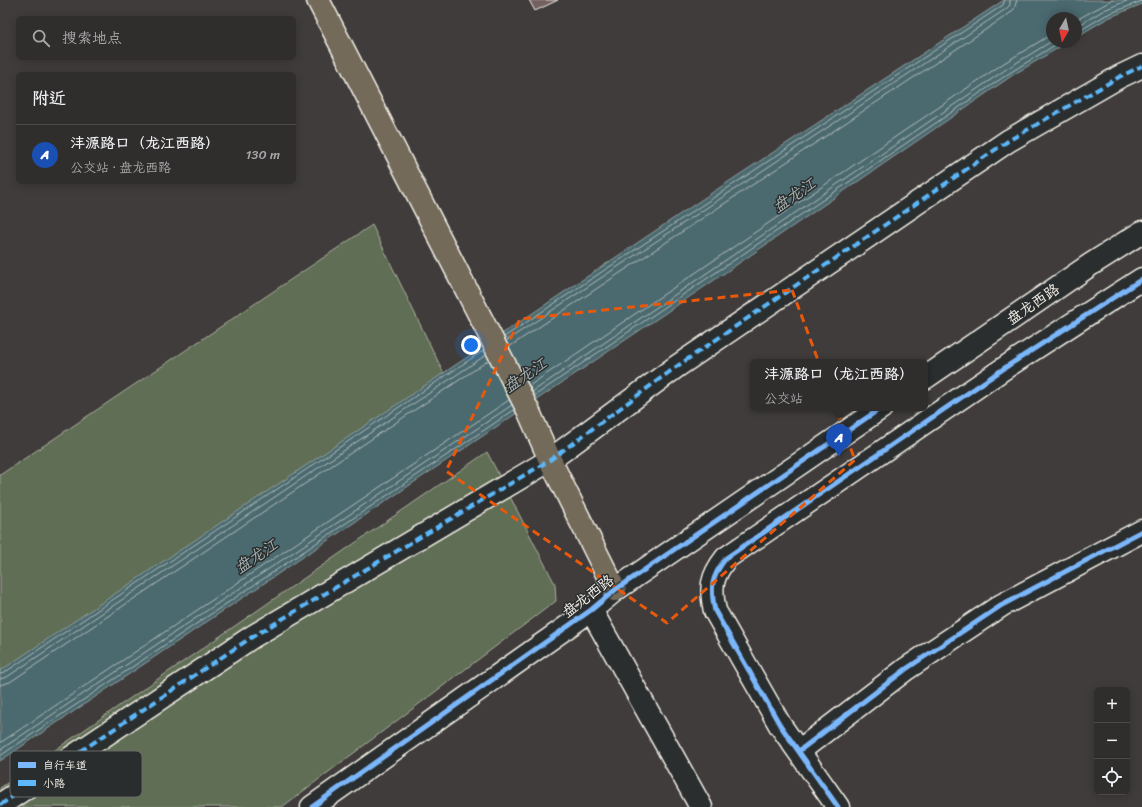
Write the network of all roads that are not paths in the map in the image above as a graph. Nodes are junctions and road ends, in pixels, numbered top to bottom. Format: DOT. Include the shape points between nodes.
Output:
graph roads {
  1 [pos="318,0"];
  2 [pos="1142,66"];
  3 [pos="1142,232"];
  4 [pos="1142,279"];
  5 [pos="928,376"];
  6 [pos="877,411"];
  7 [pos="550,460"];
  8 [pos="1142,531"];
  9 [pos="615,590"];
  10 [pos="591,610"];
  11 [pos="81,751"];
  12 [pos="799,751"];
  13 [pos="12,797"];
  14 [pos="0,805"];
  15 [pos="312,807"];
  16 [pos="701,807"];
  17 [pos="838,807"];
  1 -- 7 [label="main road" via="528,410"];
  2 -- 7 [label="street" via="1008,141 676,367"];
  3 -- 5 [label="street, 盘龙西路"];
  4 -- 12 [label="street" via="726,558 718,568 711,595 715,611 780,725"];
  6 -- 9 [label="street, 盘龙西路"];
  7 -- 9 [label="main road"];
  7 -- 11 [label="street" via="252,637"];
  8 -- 12 [label="street" via="1002,605 906,669"];
  9 -- 10 [label="street, 盘龙西路"];
  10 -- 15 [label="street, 盘龙西路"];
  10 -- 16 [label="street"];
  12 -- 17 [label="street"];
  13 -- 14 [label="street"];
}
